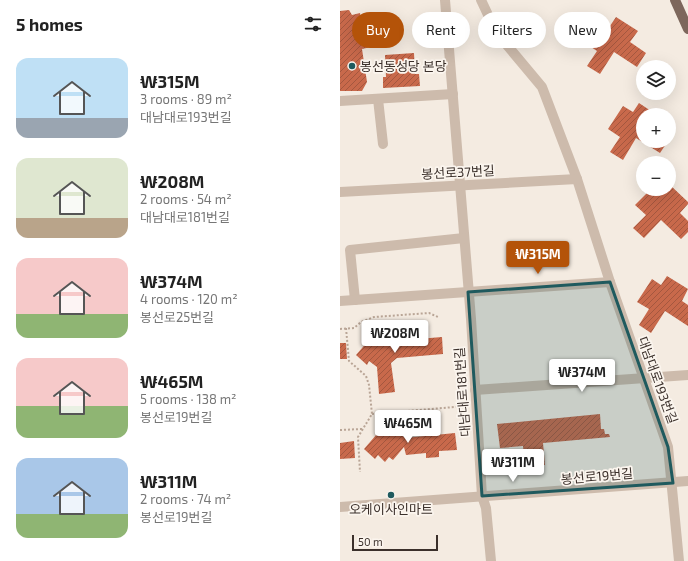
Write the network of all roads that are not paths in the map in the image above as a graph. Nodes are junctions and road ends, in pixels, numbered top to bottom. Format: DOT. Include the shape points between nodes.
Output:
graph roads {
  1 [pos="445,0"];
  2 [pos="481,0"];
  3 [pos="675,0"];
  4 [pos="688,29"];
  5 [pos="453,94"];
  6 [pos="378,99"];
  7 [pos="340,101"];
  8 [pos="383,144"];
  9 [pos="577,179"];
  10 [pos="461,185"];
  11 [pos="340,192"];
  12 [pos="464,238"];
  13 [pos="610,282"];
  14 [pos="468,292"];
  15 [pos="355,300"];
  16 [pos="340,301"];
  17 [pos="688,375"];
  18 [pos="643,378"];
  19 [pos="475,390"];
  20 [pos="688,482"];
  21 [pos="673,483"];
  22 [pos="482,496"];
  23 [pos="340,506"];
  24 [pos="491,561"];
  25 [pos="679,561"];
  1 -- 5 [label="street, 대남대로181번길"];
  2 -- 9 [label="street, 대남대로193번길" via="496,32 538,82 547,98"];
  3 -- 4 [label="main road"];
  5 -- 6 [label="street"];
  5 -- 10 [label="street, 대남대로181번길"];
  6 -- 7 [label="street"];
  6 -- 8 [label="street"];
  9 -- 10 [label="street, 봉선로37번길"];
  9 -- 13 [label="street, 대남대로193번길"];
  10 -- 11 [label="street, 봉선로37번길"];
  10 -- 12 [label="street, 대남대로181번길"];
  12 -- 14 [label="street, 대남대로181번길"];
  12 -- 15 [label="street" via="350,250"];
  13 -- 14 [label="street"];
  13 -- 18 [label="street, 대남대로193번길"];
  14 -- 15 [label="street"];
  14 -- 19 [label="street, 대남대로181번길"];
  15 -- 16 [label="street"];
  17 -- 18 [label="street"];
  18 -- 19 [label="street"];
  18 -- 21 [label="street, 대남대로193번길" via="668,447"];
  19 -- 22 [label="street, 대남대로181번길"];
  20 -- 21 [label="street, 봉선로19번길"];
  21 -- 22 [label="street, 봉선로19번길"];
  21 -- 25 [label="street, 대남대로193번길"];
  22 -- 23 [label="street, 봉선로19번길"];
  22 -- 24 [label="street, 대남대로181번길" via="486,508"];
}
